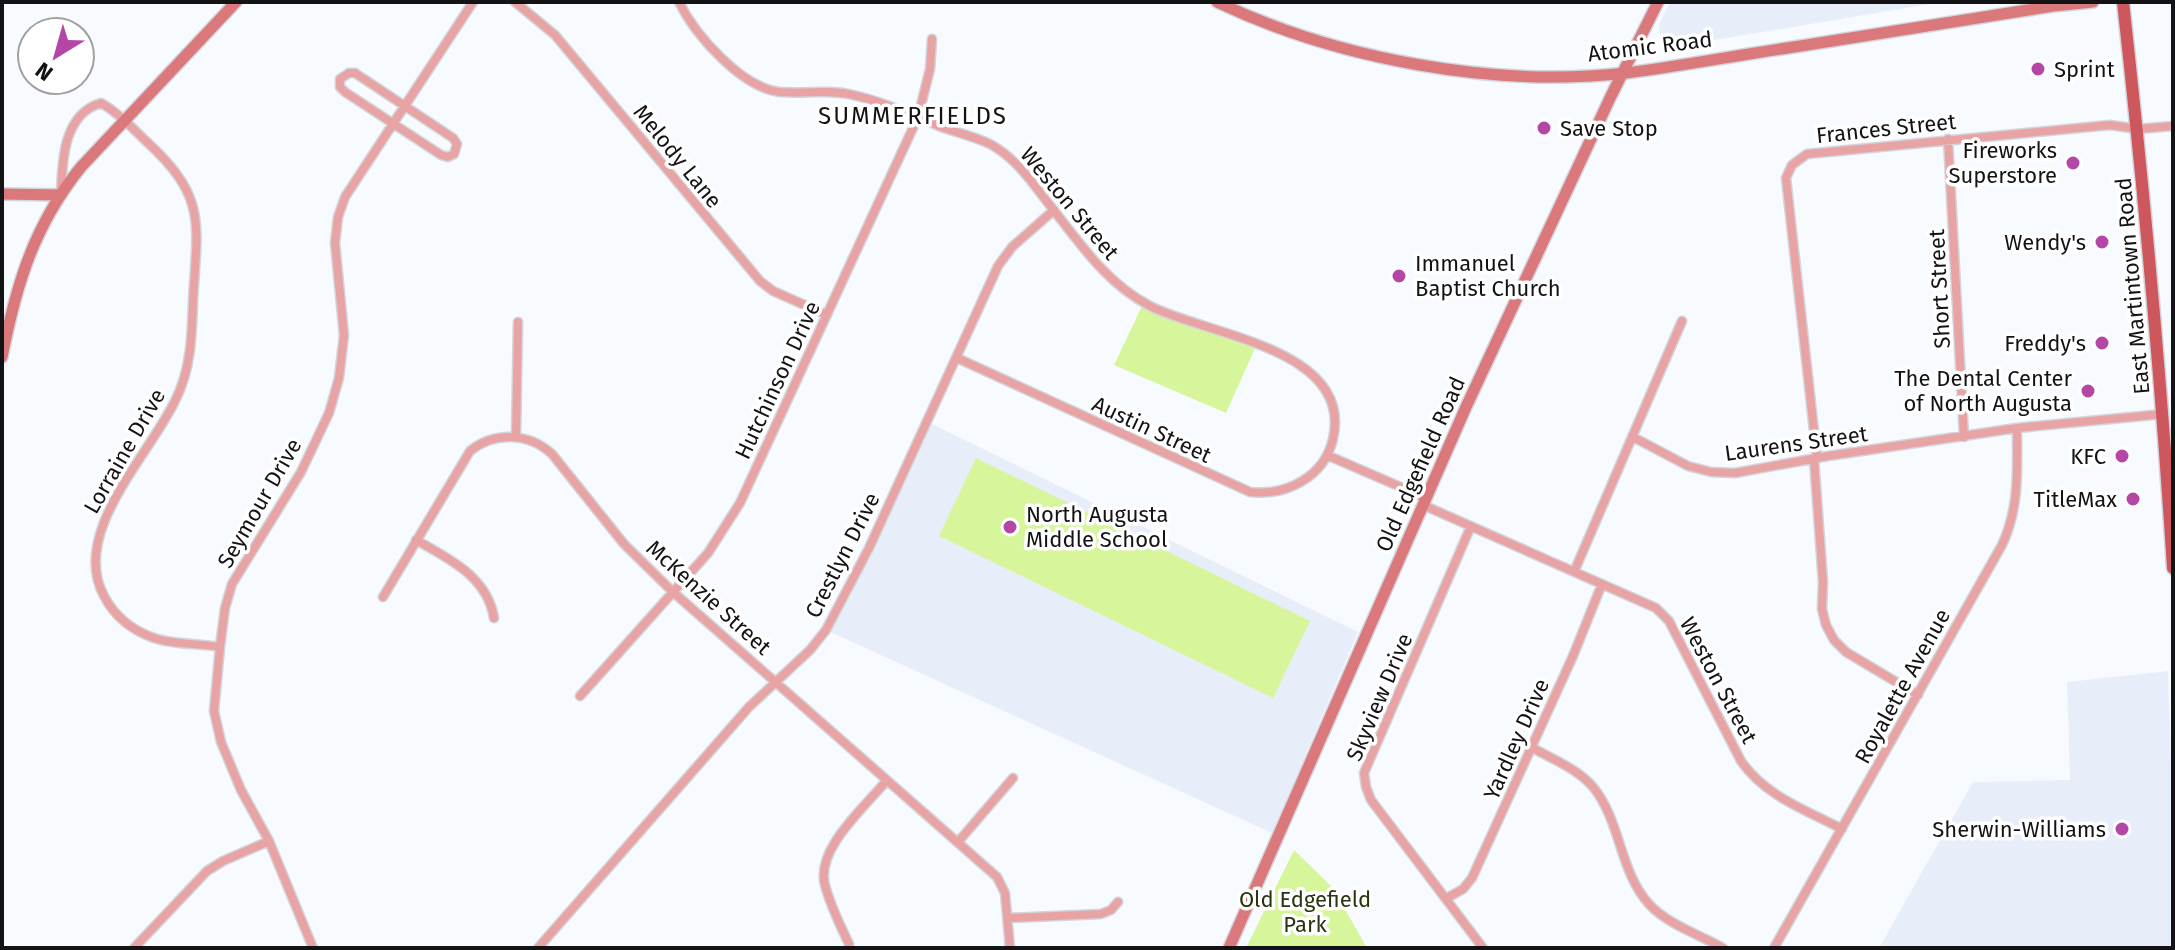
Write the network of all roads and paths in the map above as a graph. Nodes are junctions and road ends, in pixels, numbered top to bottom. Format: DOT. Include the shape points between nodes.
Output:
graph roads {
  1 [pos="236,2"];
  2 [pos="473,2"];
  3 [pos="515,2"];
  4 [pos="679,2"];
  5 [pos="1217,2"];
  6 [pos="1658,2"];
  7 [pos="2093,2"];
  8 [pos="2123,2"];
  9 [pos="932,39"];
  10 [pos="1623,73"];
  11 [pos="405,105"];
  12 [pos="918,117"];
  13 [pos="124,121"];
  14 [pos="393,122"];
  15 [pos="2173,126"];
  16 [pos="2138,129"];
  17 [pos="1948,139"];
  18 [pos="2,194"];
  19 [pos="61,195"];
  20 [pos="1054,210"];
  21 [pos="827,315"];
  22 [pos="1682,321"];
  23 [pos="518,322"];
  24 [pos="2,357"];
  25 [pos="957,358"];
  26 [pos="2163,414"];
  27 [pos="2017,428"];
  28 [pos="516,436"];
  29 [pos="1633,437"];
  30 [pos="1964,437"];
  31 [pos="1329,456"];
  32 [pos="1815,458"];
  33 [pos="1425,502"];
  34 [pos="1471,526"];
  35 [pos="416,540"];
  36 [pos="2173,568"];
  37 [pos="1574,572"];
  38 [pos="1602,584"];
  39 [pos="673,592"];
  40 [pos="383,597"];
  41 [pos="494,618"];
  42 [pos="220,647"];
  43 [pos="775,681"];
  44 [pos="1918,695"];
  45 [pos="580,696"];
  46 [pos="1531,747"];
  47 [pos="1013,778"];
  48 [pos="887,780"];
  49 [pos="1842,829"];
  50 [pos="269,841"];
  51 [pos="958,842"];
  52 [pos="1447,898"];
  53 [pos="1118,902"];
  54 [pos="1009,918"];
  55 [pos="849,944"];
  56 [pos="134,948"];
  57 [pos="313,948"];
  58 [pos="538,948"];
  59 [pos="1010,948"];
  60 [pos="1229,948"];
  61 [pos="1483,948"];
  62 [pos="1723,948"];
  63 [pos="1774,948"];
  1 -- 13 [label="street"];
  2 -- 11 [label="street, Seymour Drive"];
  3 -- 21 [label="street, Melody Lane" via="555,35 760,281"];
  4 -- 12 [label="street, Weston Street" via="709,44 760,86 779,92 856,95"];
  5 -- 10 [label="street, Atomic Road" via="1314,40 1418,64 1511,76"];
  6 -- 10 [label="street, Old Edgefield Road"];
  7 -- 10 [label="street, Atomic Road"];
  8 -- 16 [label="main road, East Martintown Road"];
  9 -- 12 [label="street, Hutchinson Drive"];
  10 -- 33 [label="street, Old Edgefield Road"];
  11 -- 14 [label="street, Seymour Drive"];
  11 -- 14 [label="street" via="355,73 342,76 342,90"];
  11 -- 14 [label="street" via="453,138 456,151 441,155"];
  12 -- 20 [label="street, Weston Street" via="1000,150"];
  12 -- 21 [label="street, Hutchinson Drive"];
  13 -- 19 [label="street"];
  13 -- 19 [label="street, Lorraine Drive" via="101,103 88,108 66,144"];
  13 -- 42 [label="street, Lorraine Drive" via="171,164 191,199 197,222 192,326 181,388 103,522 94,568 108,604 129,627 162,641"];
  14 -- 42 [label="street, Seymour Drive" via="338,217 335,256 344,335 332,404 301,472 232,584"];
  15 -- 16 [label="street, Frances Street"];
  16 -- 17 [label="street, Frances Street" via="2110,125"];
  16 -- 26 [label="main road, East Martintown Road"];
  17 -- 30 [label="street, Short Street"];
  17 -- 32 [label="street, Frances Street" via="1807,154 1788,171"];
  18 -- 19 [label="street"];
  19 -- 24 [label="street" via="20,276"];
  20 -- 25 [label="street, Crestlyn Drive" via="1005,256"];
  20 -- 31 [label="street, Weston Street" via="1097,265 1138,299 1287,357 1310,371 1328,395 1334,414"];
  21 -- 39 [label="street, Hutchinson Drive" via="730,520"];
  22 -- 29 [label="street"];
  23 -- 28 [label="street"];
  25 -- 31 [label="street, Austin Street" via="1250,492 1294,486"];
  25 -- 43 [label="street, Crestlyn Drive" via="826,630"];
  26 -- 27 [label="street, Laurens Street"];
  26 -- 36 [label="main road, East Martintown Road"];
  27 -- 30 [label="street, Laurens Street"];
  27 -- 44 [label="street, Royalette Avenue" via="2017,498 2008,533"];
  28 -- 35 [label="street" via="470,451"];
  28 -- 39 [label="street, McKenzie Street" via="552,454 624,544"];
  29 -- 32 [label="street, Laurens Street" via="1711,472 1743,472"];
  29 -- 37 [label="street"];
  30 -- 32 [label="street, Laurens Street"];
  31 -- 33 [label="street, Weston Street"];
  32 -- 44 [label="street, Frances Street" via="1826,625 1846,652"];
  33 -- 34 [label="street, Weston Street"];
  33 -- 60 [label="street, Old Edgefield Road"];
  34 -- 37 [label="street, Weston Street"];
  34 -- 52 [label="street, Skyview Drive" via="1364,773 1371,800"];
  35 -- 40 [label="street"];
  35 -- 41 [label="street" via="469,572 485,592"];
  37 -- 38 [label="street, Weston Street"];
  38 -- 46 [label="street, Yardley Drive"];
  38 -- 49 [label="street, Weston Street" via="1656,608 1669,621 1741,761 1755,778"];
  39 -- 43 [label="street, McKenzie Street"];
  39 -- 45 [label="street, Hutchinson Drive"];
  42 -- 50 [label="street, Seymour Drive" via="217,732"];
  43 -- 48 [label="street, McKenzie Street"];
  43 -- 58 [label="street, Crestlyn Drive"];
  44 -- 49 [label="street, Royalette Avenue"];
  46 -- 52 [label="street, Yardley Drive" via="1472,878"];
  46 -- 62 [label="street" via="1593,787 1631,875 1651,907"];
  47 -- 51 [label="street"];
  48 -- 51 [label="street, McKenzie Street"];
  48 -- 55 [label="street" via="825,862 825,885"];
  49 -- 63 [label="street, Royalette Avenue"];
  50 -- 56 [label="street" via="207,871"];
  50 -- 57 [label="street, Seymour Drive"];
  51 -- 54 [label="street, McKenzie Street" via="1001,881"];
  52 -- 61 [label="street, Skyview Drive"];
  53 -- 54 [label="street" via="1101,914"];
  54 -- 59 [label="street, McKenzie Street"];
}
